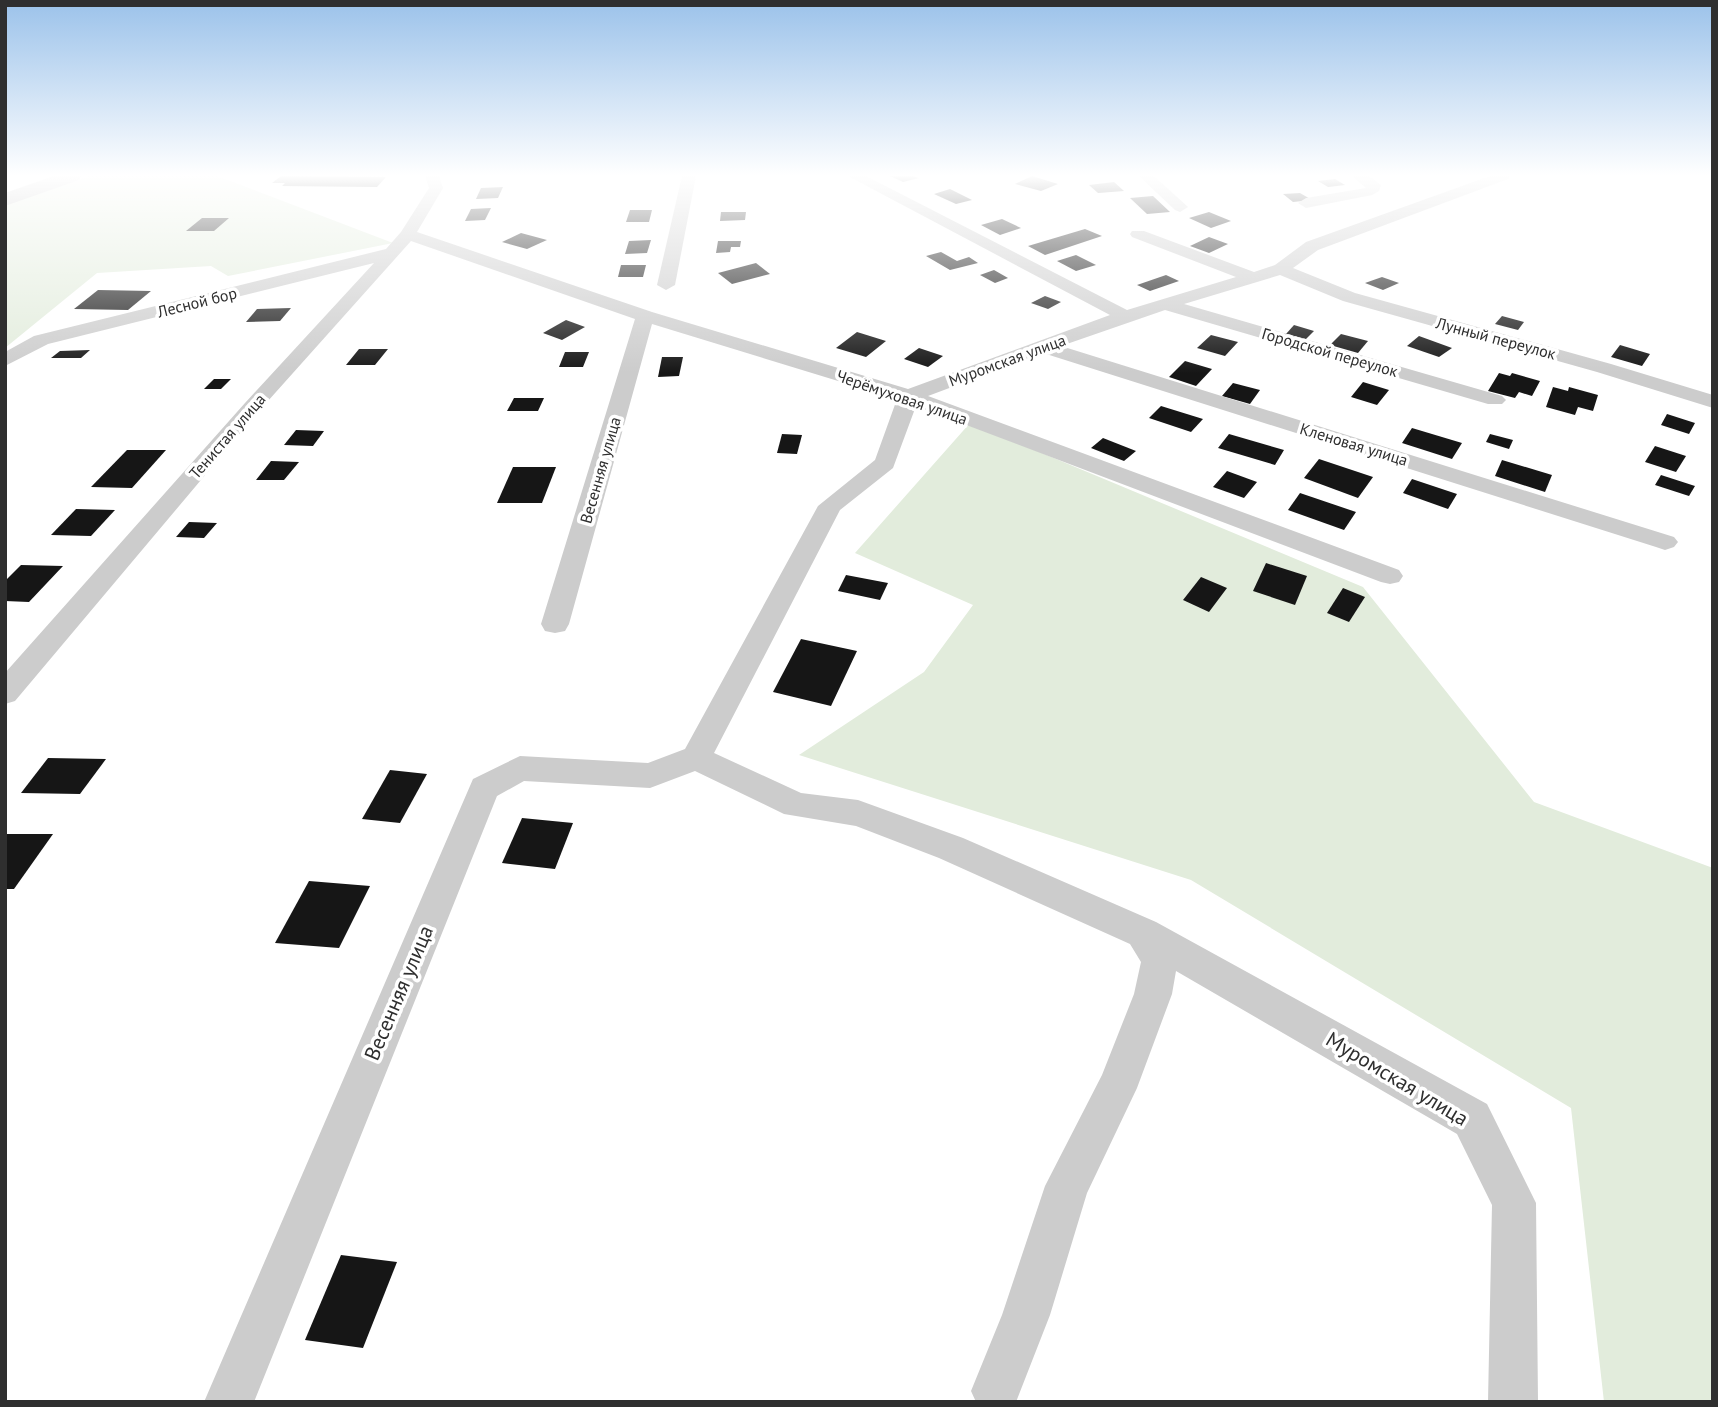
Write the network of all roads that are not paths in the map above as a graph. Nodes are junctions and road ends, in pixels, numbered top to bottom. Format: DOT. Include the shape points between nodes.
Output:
graph roads {
  1 [pos="402,242"];
  2 [pos="430,242"];
  3 [pos="675,242"];
  4 [pos="982,242"];
  5 [pos="1158,242"];
  6 [pos="1324,242"];
  7 [pos="392,253"];
  8 [pos="1281,269"];
  9 [pos="1252,277"];
  10 [pos="666,285"];
  11 [pos="1165,304"];
  12 [pos="645,316"];
  13 [pos="1125,316"];
  14 [pos="1043,347"];
  15 [pos="5,360"];
  16 [pos="909,396"];
  17 [pos="1495,400"];
  18 [pos="1713,402"];
  19 [pos="1665,542"];
  20 [pos="1390,576"];
  21 [pos="555,624"];
  22 [pos="5,693"];
  23 [pos="696,758"];
  24 [pos="1143,933"];
  25 [pos="996,1391"];
  26 [pos="229,1402"];
  27 [pos="1513,1402"];
  1 -- 7 [label="street, Тенистая улица"];
  2 -- 12 [label="street, Черёмуховая улица"];
  3 -- 10 [label="street"];
  4 -- 13 [label="street"];
  5 -- 9 [label="street"];
  6 -- 8 [label="street, Муромская улица"];
  7 -- 15 [label="street, Лесной бор" via="41,340"];
  7 -- 22 [label="street, Тенистая улица"];
  8 -- 9 [label="street, Муромская улица"];
  8 -- 18 [label="street, Лунный переулок" via="1349,297"];
  9 -- 11 [label="street, Муромская улица"];
  11 -- 13 [label="street, Муромская улица"];
  11 -- 17 [label="street, Городской переулок"];
  12 -- 16 [label="street, Черёмуховая улица"];
  12 -- 21 [label="street, Весенняя улица"];
  13 -- 14 [label="street, Муромская улица"];
  14 -- 16 [label="street, Муромская улица"];
  14 -- 19 [label="street, Кленовая улица"];
  16 -- 20 [label="street, Черёмуховая улица"];
  16 -- 23 [label="street" via="885,463 830,506"];
  23 -- 24 [label="street, Муромская улица" via="796,805 858,813 951,848"];
  23 -- 26 [label="street, Весенняя улица" via="650,776 520,768 484,788"];
  24 -- 25 [label="street" via="1160,959 1153,995 1117,1087 1067,1186"];
  24 -- 27 [label="street, Муромская улица" via="1472,1119 1514,1203"];
}
